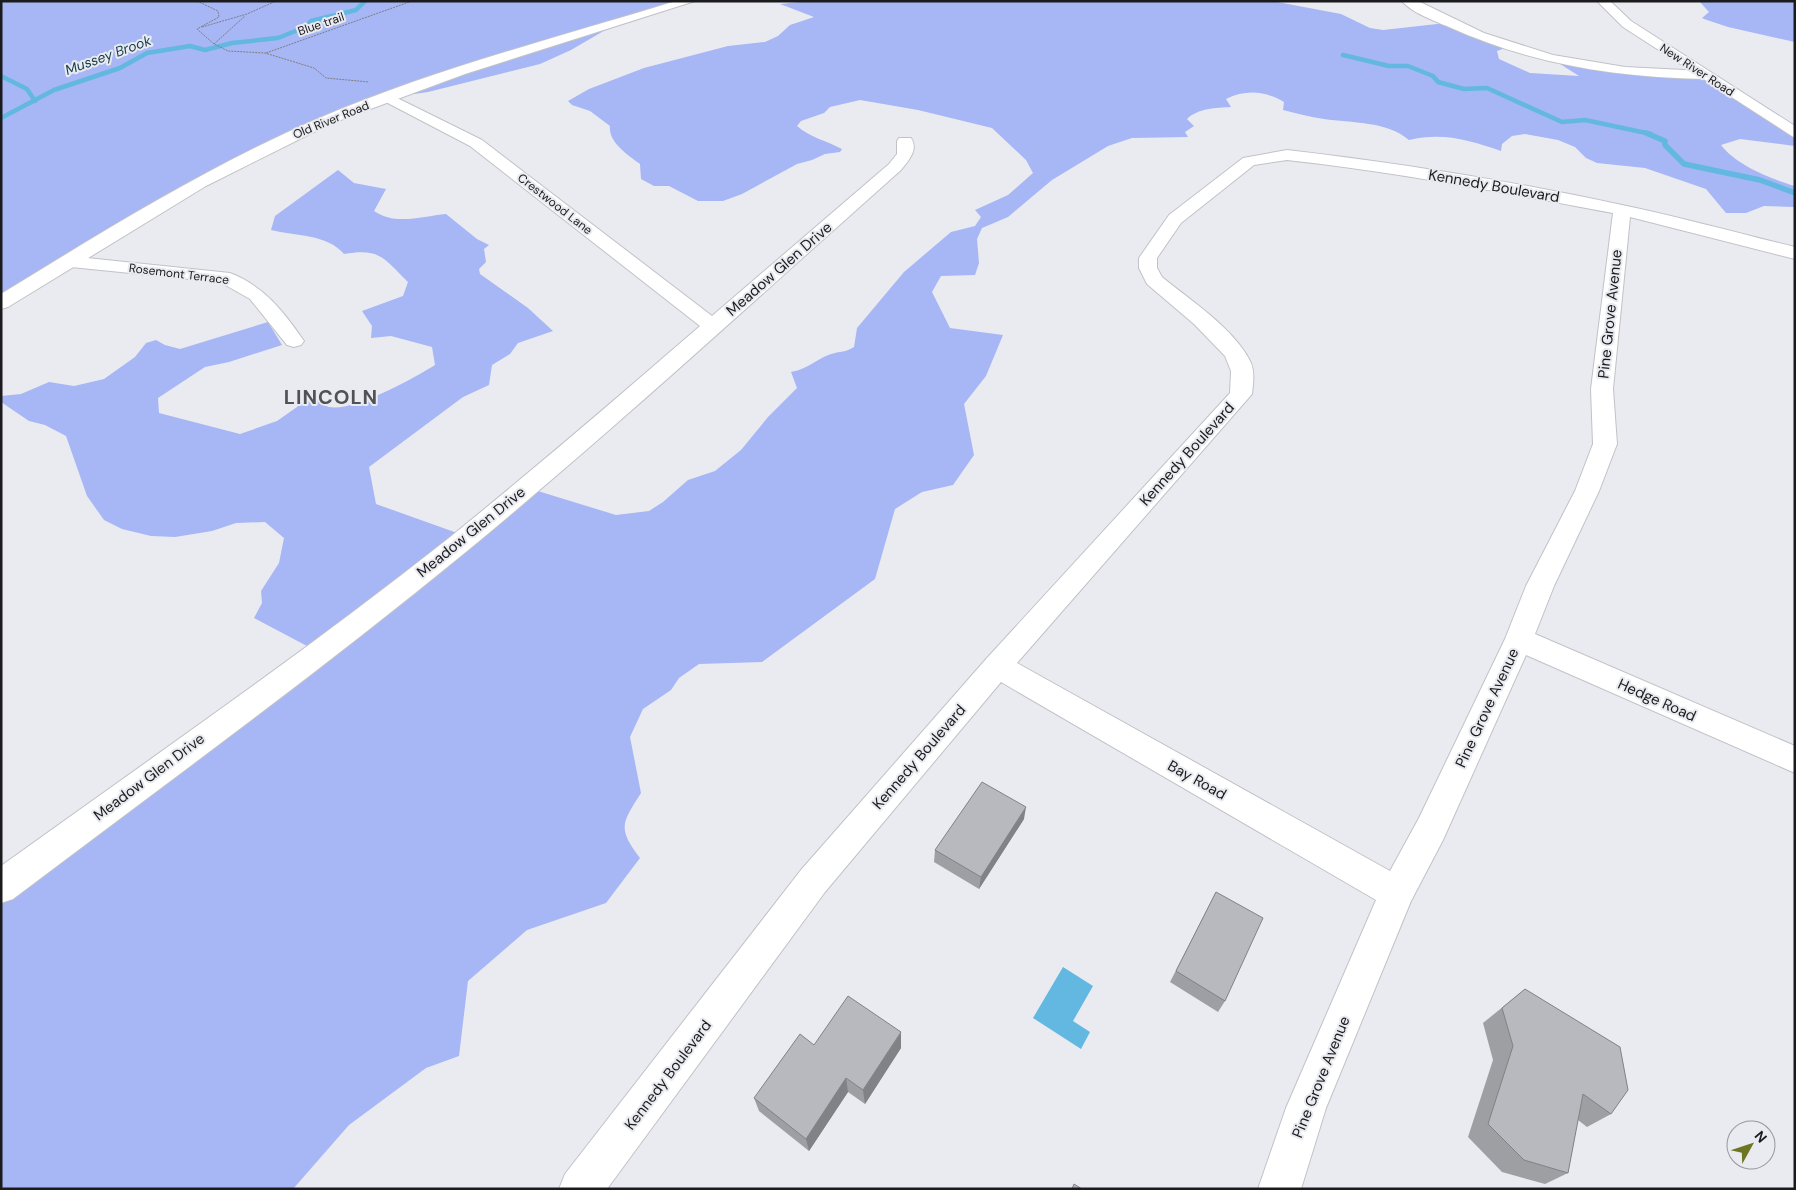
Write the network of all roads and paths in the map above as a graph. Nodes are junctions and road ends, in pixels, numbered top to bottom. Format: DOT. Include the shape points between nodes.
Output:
graph roads {
  1 [pos="197,1"];
  2 [pos="276,1"];
  3 [pos="412,1"];
  4 [pos="689,1"];
  5 [pos="1408,1"];
  6 [pos="1603,1"];
  7 [pos="247,14"];
  8 [pos="197,28"];
  9 [pos="215,44"];
  10 [pos="265,53"];
  11 [pos="1704,75"];
  12 [pos="403,91"];
  13 [pos="387,97"];
  14 [pos="1795,134"];
  15 [pos="904,141"];
  16 [pos="1623,210"];
  17 [pos="1795,253"];
  18 [pos="68,262"];
  19 [pos="1,303"];
  20 [pos="713,326"];
  21 [pos="294,341"];
  22 [pos="1519,639"];
  23 [pos="997,666"];
  24 [pos="1795,760"];
  25 [pos="1,887"];
  26 [pos="1397,893"];
  27 [pos="580,1189"];
  28 [pos="1279,1189"];
  1 -- 8 [label="path" via="218,11 219,17"];
  2 -- 7 [label="path"];
  3 -- 10 [label="path, Blue trail"];
  4 -- 12 [label="street, Old River Road"];
  5 -- 11 [label="street" via="1481,37 1557,62 1610,71"];
  6 -- 11 [label="street, New River Road" via="1627,24"];
  7 -- 8 [label="path"];
  7 -- 9 [label="path"];
  8 -- 9 [label="path"];
  9 -- 10 [label="path" via="224,49"];
  10 -- 12 [label="path" via="314,68 326,78 392,85"];
  11 -- 14 [label="street, New River Road"];
  12 -- 13 [label="street, Old River Road"];
  13 -- 18 [label="street, Old River Road" via="260,151 189,189"];
  13 -- 20 [label="street, Crestwood Lane" via="476,143"];
  15 -- 20 [label="street, Meadow Glen Drive" via="905,154 895,167"];
  16 -- 17 [label="street, Kennedy Boulevard"];
  16 -- 22 [label="street, Pine Grove Avenue" via="1602,389 1605,444"];
  16 -- 23 [label="street, Kennedy Boulevard" via="1454,178 1286,155 1249,161 1233,171 1175,219 1148,258 1148,268 1154,280 1232,349 1241,364 1241,394"];
  18 -- 19 [label="street, Old River Road"];
  18 -- 21 [label="street, Rosemont Terrace" via="223,277 242,283 256,292"];
  20 -- 25 [label="street, Meadow Glen Drive" via="492,517 414,579"];
  22 -- 24 [label="street, Hedge Road"];
  22 -- 26 [label="street, Pine Grove Avenue" via="1431,829"];
  23 -- 26 [label="street, Bay Road"];
  23 -- 27 [label="street, Kennedy Boulevard" via="813,881"];
  26 -- 28 [label="street, Pine Grove Avenue" via="1306,1108"];
}
